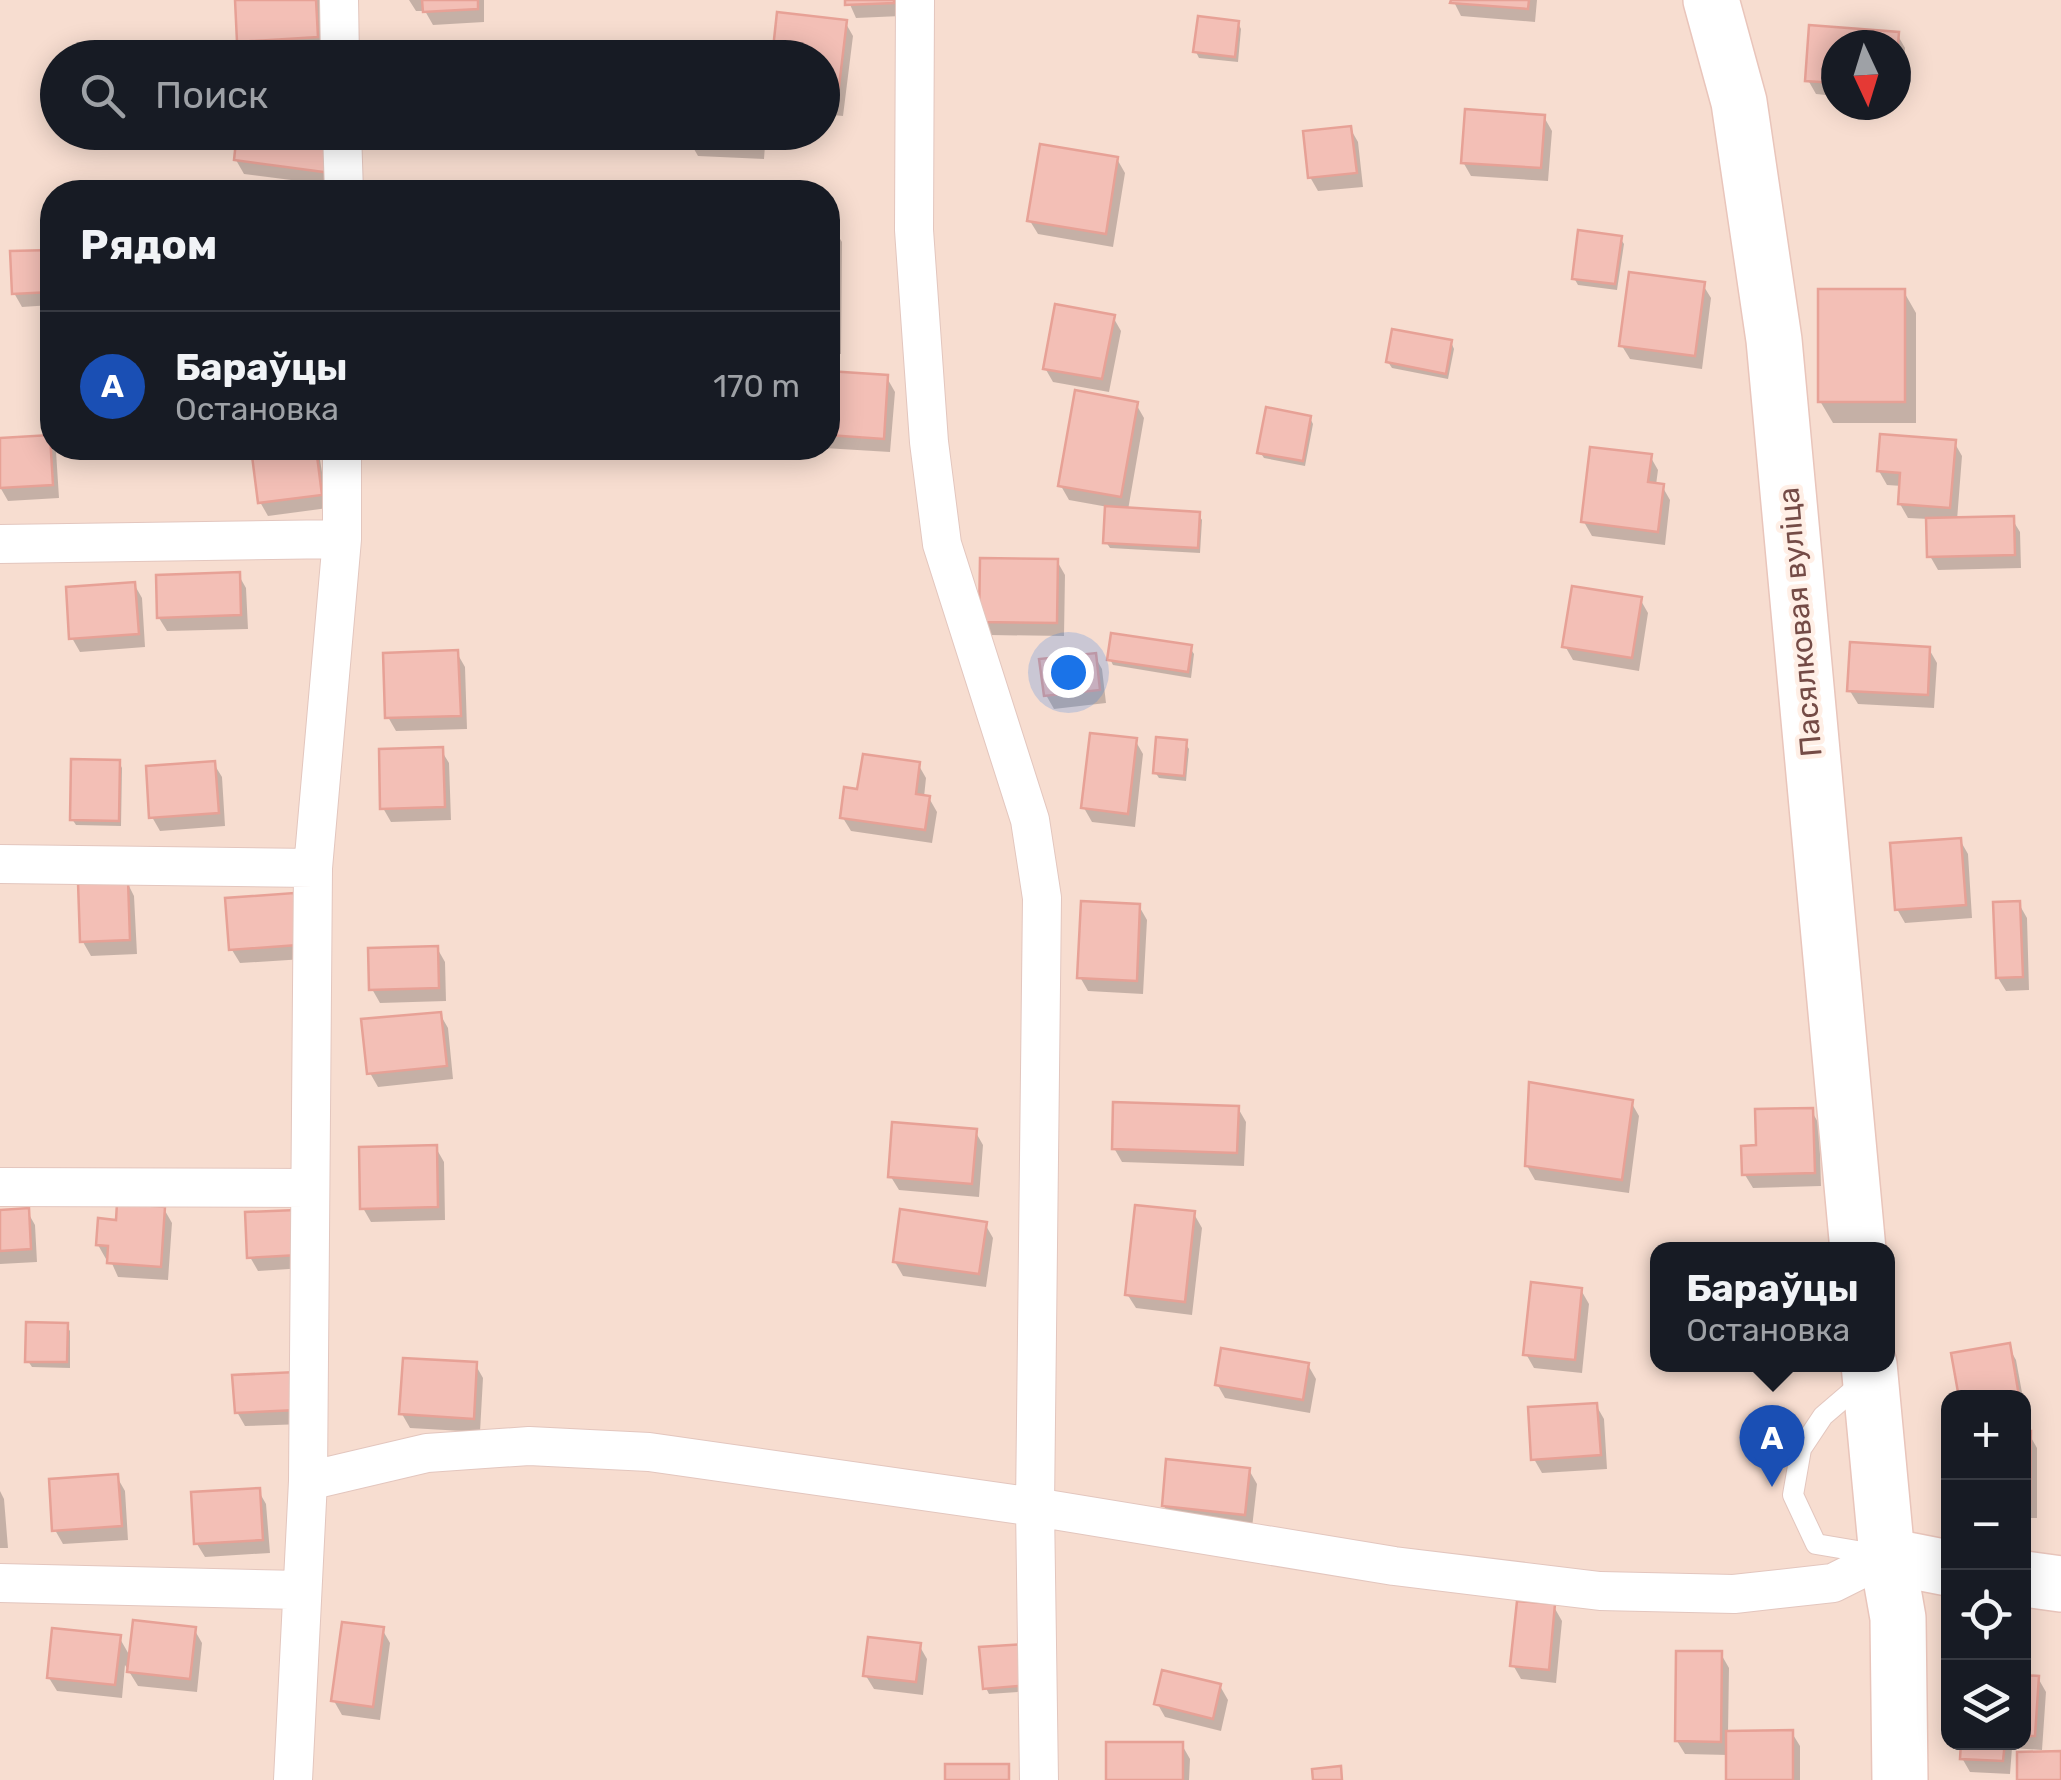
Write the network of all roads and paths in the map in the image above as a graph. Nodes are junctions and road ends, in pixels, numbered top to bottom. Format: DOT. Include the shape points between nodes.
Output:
graph roads {
  1 [pos="338,0"];
  2 [pos="916,0"];
  3 [pos="1710,0"];
  4 [pos="339,40"];
  5 [pos="343,150"];
  6 [pos="344,180"];
  7 [pos="342,460"];
  8 [pos="342,539"];
  9 [pos="0,544"];
  10 [pos="0,864"];
  11 [pos="314,868"];
  12 [pos="0,1187"];
  13 [pos="308,1188"];
  14 [pos="1857,1242"];
  15 [pos="1867,1372"];
  16 [pos="1869,1372"];
  17 [pos="308,1482"];
  18 [pos="1035,1508"];
  19 [pos="1888,1556"];
  20 [pos="1941,1567"];
  21 [pos="2031,1580"];
  22 [pos="0,1583"];
  23 [pos="2061,1584"];
  24 [pos="301,1590"];
  25 [pos="293,1780"];
  26 [pos="1039,1780"];
  27 [pos="1900,1780"];
  1 -- 4 [label="street"];
  2 -- 18 [label="street" via="914,230 942,544 1030,820 1042,898"];
  3 -- 14 [label="main road, Пасялковая вуліца" via="1739,102 1774,340"];
  5 -- 6 [label="street"];
  7 -- 8 [label="street"];
  8 -- 9 [label="street"];
  8 -- 11 [label="street"];
  10 -- 11 [label="street"];
  11 -- 13 [label="street"];
  12 -- 13 [label="street"];
  13 -- 17 [label="street"];
  15 -- 19 [label="lane" via="1801,1449 1793,1495 1816,1544"];
  16 -- 19 [label="main road"];
  17 -- 18 [label="street" via="426,1453 529,1446 650,1452"];
  17 -- 24 [label="street"];
  18 -- 19 [label="street" via="1394,1566 1600,1591 1734,1594 1833,1583"];
  18 -- 26 [label="street"];
  19 -- 20 [label="main road"];
  19 -- 27 [label="main road" via="1898,1618"];
  21 -- 23 [label="main road"];
  22 -- 24 [label="street"];
  24 -- 25 [label="street"];
}
